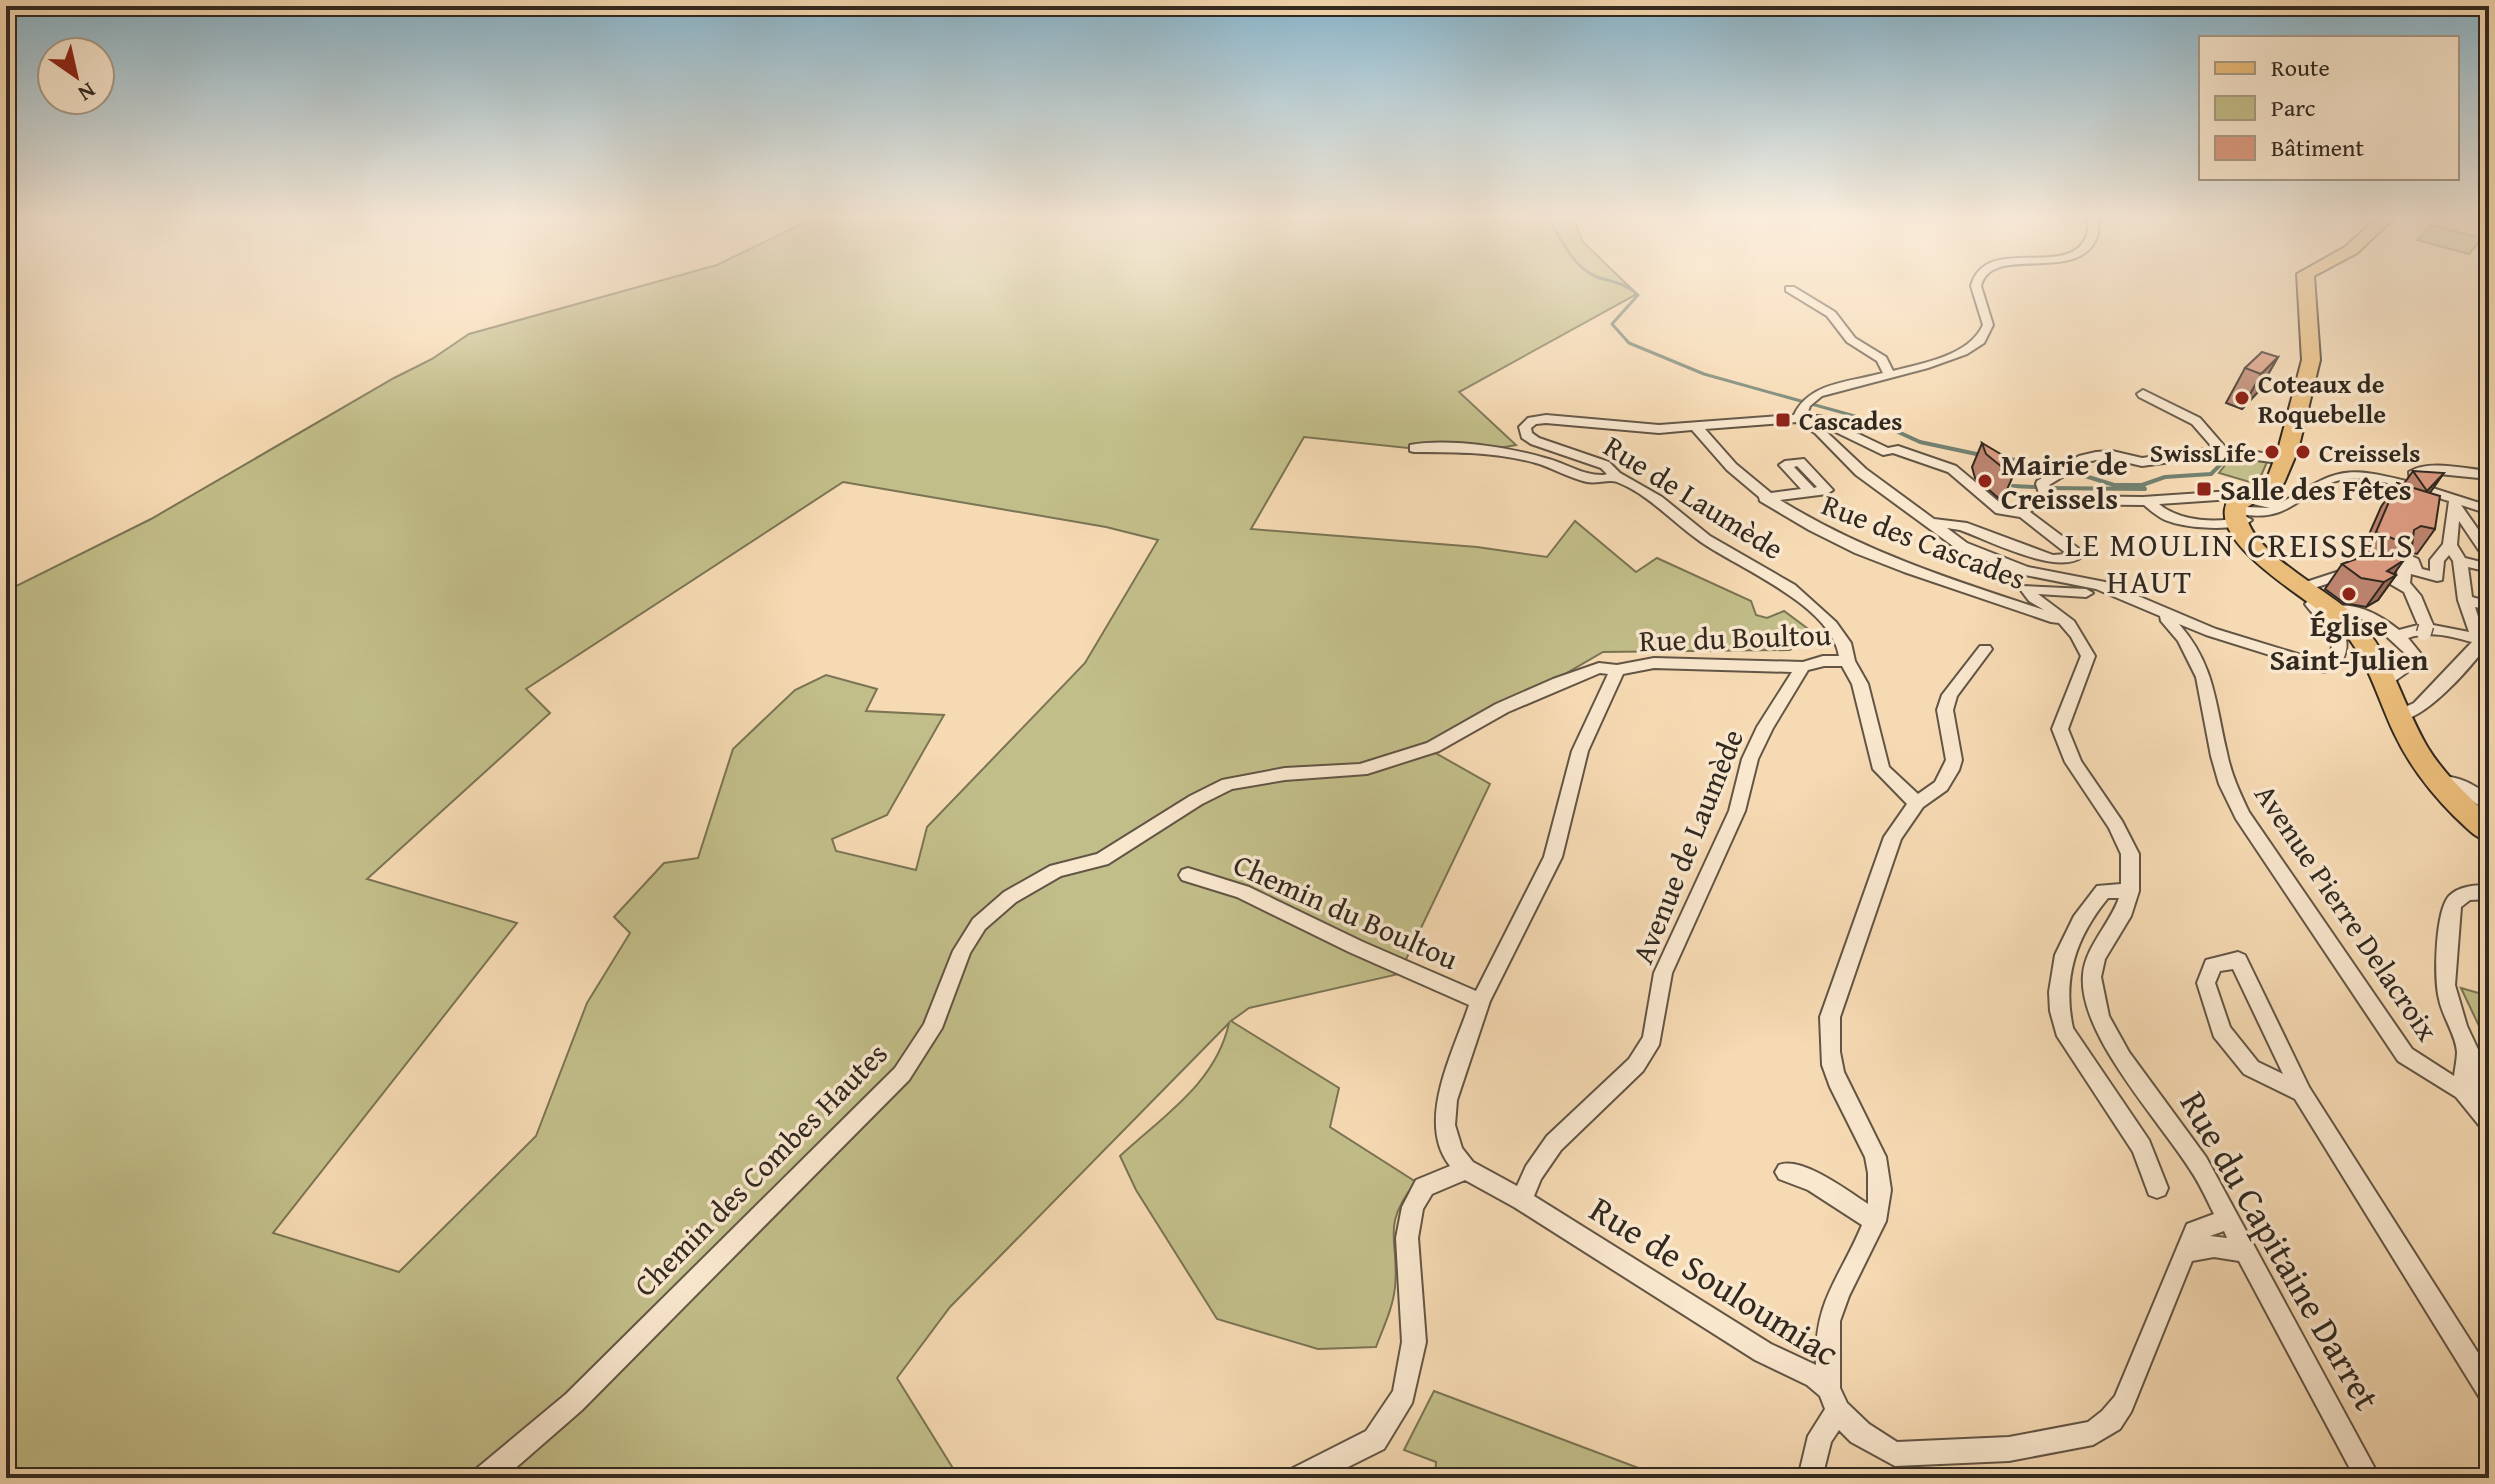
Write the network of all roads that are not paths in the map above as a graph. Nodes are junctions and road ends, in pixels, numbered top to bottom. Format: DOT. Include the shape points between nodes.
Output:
graph roads {
  1 [pos="1976,287"];
  2 [pos="2304,287"];
  3 [pos="1790,289"];
  4 [pos="1888,373"];
  5 [pos="2143,394"];
  6 [pos="1802,419"];
  7 [pos="1698,429"];
  8 [pos="1414,448"];
  9 [pos="2222,451"];
  10 [pos="2285,460"];
  11 [pos="2489,475"];
  12 [pos="1615,476"];
  13 [pos="2417,489"];
  14 [pos="1811,492"];
  15 [pos="1765,498"];
  16 [pos="2048,499"];
  17 [pos="2450,500"];
  18 [pos="2148,501"];
  19 [pos="2489,510"];
  20 [pos="2245,511"];
  21 [pos="2024,514"];
  22 [pos="1933,523"];
  23 [pos="2450,545"];
  24 [pos="2487,552"];
  25 [pos="2460,561"];
  26 [pos="2489,568"];
  27 [pos="2403,579"];
  28 [pos="2124,596"];
  29 [pos="2320,598"];
  30 [pos="2465,600"];
  31 [pos="2489,606"];
  32 [pos="2161,612"];
  33 [pos="2069,624"];
  34 [pos="2399,636"];
  35 [pos="2478,643"];
  36 [pos="1985,649"];
  37 [pos="2413,659"];
  38 [pos="1847,661"];
  39 [pos="1803,667"];
  40 [pos="1617,670"];
  41 [pos="2383,672"];
  42 [pos="2402,722"];
  43 [pos="2439,782"];
  44 [pos="1917,803"];
  45 [pos="2489,806"];
  46 [pos="2489,832"];
  47 [pos="1188,875"];
  48 [pos="2130,891"];
  49 [pos="2489,892"];
  50 [pos="1480,1001"];
  51 [pos="2467,1048"];
  52 [pos="2463,1091"];
  53 [pos="2302,1093"];
  54 [pos="2489,1094"];
  55 [pos="2489,1100"];
  56 [pos="2489,1122"];
  57 [pos="1466,1169"];
  58 [pos="1786,1172"];
  59 [pos="2157,1188"];
  60 [pos="1522,1200"];
  61 [pos="2230,1219"];
  62 [pos="1875,1221"];
  63 [pos="2185,1252"];
  64 [pos="2248,1252"];
  65 [pos="1828,1388"];
  66 [pos="2489,1392"];
  67 [pos="1838,1412"];
  68 [pos="2369,1473"];
  69 [pos="485,1478"];
  70 [pos="1300,1478"];
  71 [pos="1810,1478"];
  1 -- 4 [label="street" via="1987,328 1984,337 1965,351"];
  2 -- 10 [label="main road" via="2311,360"];
  3 -- 4 [label="street" via="1831,314 1851,340 1882,359"];
  4 -- 6 [label="street" via="1818,393 1806,403"];
  5 -- 9 [label="street" via="2196,421"];
  6 -- 7 [label="street"];
  6 -- 21 [label="street" via="1813,417 1952,469 2001,510"];
  6 -- 22 [label="street" via="1861,472"];
  7 -- 12 [label="street, Rue de Laumède" via="1546,419 1525,427 1529,439 1600,463"];
  7 -- 15 [label="street, Rue des Cascades" via="1739,477"];
  8 -- 12 [label="street" via="1523,457 1590,481"];
  9 -- 10 [label="street"];
  9 -- 16 [label="street" via="2142,462 2096,456 2042,484"];
  10 -- 20 [label="main road" via="2277,479"];
  11 -- 13 [label="street" via="2415,472"];
  12 -- 38 [label="street, Rue de Laumède" via="1657,500 1705,539 1790,588 1831,625 1844,643"];
  13 -- 17 [label="street"];
  13 -- 20 [label="street" via="2359,474 2342,475 2283,507"];
  14 -- 15 [label="street, Rue des Cascades"];
  15 -- 33 [label="street, Rue des Cascades" via="1842,541"];
  16 -- 18 [label="street"];
  16 -- 21 [label="street" via="2029,502"];
  17 -- 19 [label="street"];
  17 -- 23 [label="street"];
  17 -- 24 [label="street"];
  18 -- 20 [label="street" via="2232,495"];
  18 -- 20 [label="street" via="2173,520"];
  20 -- 29 [label="main road" via="2251,532"];
  21 -- 22 [label="street" via="2075,557 2052,559 1962,526"];
  22 -- 28 [label="street" via="1962,546 1992,560 2100,585"];
  23 -- 25 [label="street"];
  23 -- 27 [label="street" via="2437,560 2437,577 2416,572 2405,557"];
  25 -- 26 [label="street"];
  25 -- 30 [label="street"];
  27 -- 29 [label="street" via="2364,567"];
  27 -- 37 [label="street" via="2417,596 2425,629"];
  28 -- 32 [label="street"];
  28 -- 33 [label="street" via="2027,589 2030,597"];
  29 -- 32 [label="street" via="2312,604 2340,637 2340,653 2334,664 2324,667"];
  29 -- 34 [label="street"];
  29 -- 41 [label="main road"];
  30 -- 31 [label="street"];
  30 -- 35 [label="street"];
  32 -- 52 [label="street, Avenue Pierre Delacroix" via="2200,662 2226,780 2242,815 2405,1055"];
  33 -- 48 [label="street, Rue du Capitaine Darret" via="2088,656 2060,729 2073,762 2130,854"];
  34 -- 35 [label="street" via="2413,628 2450,631"];
  34 -- 37 [label="street"];
  35 -- 42 [label="street"];
  36 -- 44 [label="street" via="1950,695 1945,710 1951,770 1941,786"];
  37 -- 41 [label="street"];
  38 -- 39 [label="street, Rue du Boultou"];
  38 -- 44 [label="street, Rue du Boultou" via="1860,684 1881,769"];
  39 -- 40 [label="street, Rue du Boultou" via="1654,663"];
  39 -- 60 [label="street, Avenue de Laumède" via="1750,759 1737,811 1663,973 1652,1039 1636,1065 1554,1143"];
  40 -- 50 [label="street, Rue du Boultou" via="1580,751 1553,857"];
  40 -- 69 [label="street, Chemin des Combes Hautes" via="1599,668 1558,683 1433,747 1361,770 1228,784 1102,859 1056,871 1010,897 979,924 962,951 932,1028 902,1074 574,1402"];
  41 -- 42 [label="main road"];
  42 -- 43 [label="main road"];
  43 -- 45 [label="street" via="2471,789"];
  43 -- 46 [label="main road"];
  44 -- 62 [label="street" via="1893,837 1830,1017 1828,1046 1834,1074 1876,1157 1880,1190"];
  47 -- 50 [label="street, Chemin du Boultou" via="1243,892"];
  48 -- 59 [label="street" via="2103,891 2084,912 2066,945 2057,1007 2064,1030 2142,1147"];
  48 -- 61 [label="street, Rue du Capitaine Darret" via="2122,916 2096,958 2092,977 2097,1008 2122,1058 2187,1143"];
  49 -- 51 [label="street" via="2458,896 2452,905 2446,989"];
  50 -- 57 [label="street, Rue du Boultou" via="1447,1100 1445,1125 1453,1153"];
  51 -- 52 [label="street"];
  51 -- 54 [label="street"];
  52 -- 55 [label="street"];
  52 -- 56 [label="street"];
  53 -- 53 [label="street" via="2238,960 2213,965 2206,983 2221,1031 2251,1068"];
  53 -- 66 [label="street"];
  57 -- 60 [label="street, Rue de Souloumiac"];
  57 -- 70 [label="street" via="1424,1187 1413,1207 1407,1238 1414,1342 1404,1395 1375,1440"];
  58 -- 62 [label="street" via="1815,1182"];
  60 -- 65 [label="street, Rue de Souloumiac"];
  61 -- 63 [label="street, Rue de Souloumiac" via="2195,1231"];
  61 -- 64 [label="street, Rue du Capitaine Darret"];
  62 -- 65 [label="street" via="1829,1322"];
  63 -- 64 [label="street" via="2214,1246"];
  63 -- 67 [label="street, Rue de Souloumiac" via="2123,1404 2093,1433 2009,1449 1895,1454"];
  64 -- 68 [label="street, Rue du Capitaine Darret"];
  65 -- 67 [label="street, Rue de Souloumiac"];
  67 -- 71 [label="street" via="1820,1436"];
}
